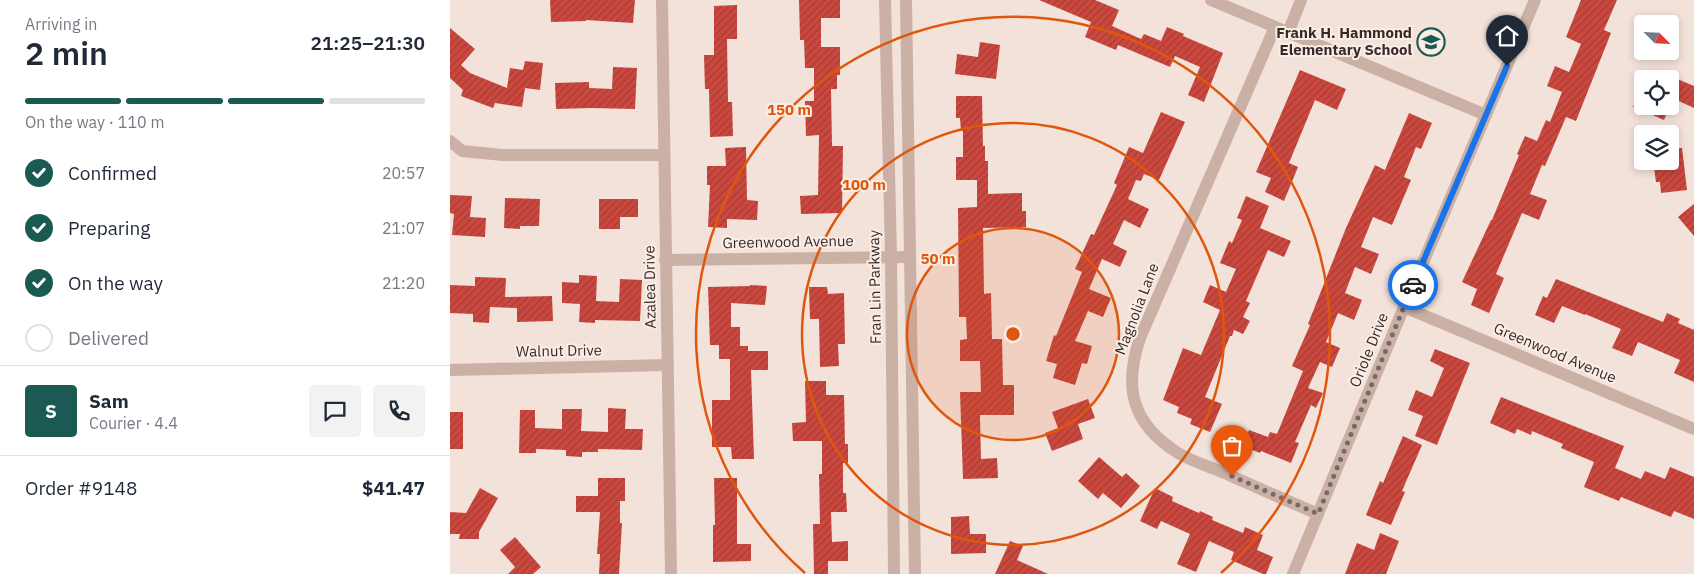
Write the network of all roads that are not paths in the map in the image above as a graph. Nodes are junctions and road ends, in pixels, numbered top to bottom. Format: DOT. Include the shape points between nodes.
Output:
graph roads {
  1 [pos="662,0"];
  2 [pos="885,0"];
  3 [pos="906,0"];
  4 [pos="1210,0"];
  5 [pos="1301,0"];
  6 [pos="1535,0"];
  7 [pos="1275,28"];
  8 [pos="1288,33"];
  9 [pos="1486,115"];
  10 [pos="450,141"];
  11 [pos="663,155"];
  12 [pos="910,256"];
  13 [pos="891,257"];
  14 [pos="665,260"];
  15 [pos="1404,307"];
  16 [pos="668,366"];
  17 [pos="450,370"];
  18 [pos="1694,429"];
  19 [pos="1318,514"];
  20 [pos="671,574"];
  21 [pos="894,574"];
  22 [pos="915,574"];
  23 [pos="1293,574"];
  1 -- 11 [label="street, Azalea Drive"];
  2 -- 13 [label="street, Fran Lin Parkway"];
  3 -- 12 [label="street"];
  4 -- 7 [label="street"];
  5 -- 8 [label="street"];
  6 -- 9 [label="street, Oriole Drive"];
  7 -- 8 [label="street"];
  7 -- 19 [label="street, Magnolia Lane" via="1140,338 1131,373 1132,390 1144,423 1155,437 1180,454"];
  8 -- 9 [label="street"];
  9 -- 15 [label="street, Oriole Drive"];
  10 -- 11 [label="street" via="462,151 503,155"];
  11 -- 14 [label="street, Azalea Drive"];
  12 -- 13 [label="street, Greenwood Avenue"];
  12 -- 22 [label="street"];
  13 -- 14 [label="street, Greenwood Avenue"];
  13 -- 21 [label="street, Fran Lin Parkway"];
  14 -- 16 [label="street, Azalea Drive"];
  15 -- 18 [label="street, Greenwood Avenue"];
  15 -- 19 [label="street, Oriole Drive"];
  16 -- 17 [label="street, Walnut Drive"];
  16 -- 20 [label="street, Azalea Drive"];
  19 -- 23 [label="street, Oriole Drive"];
}
